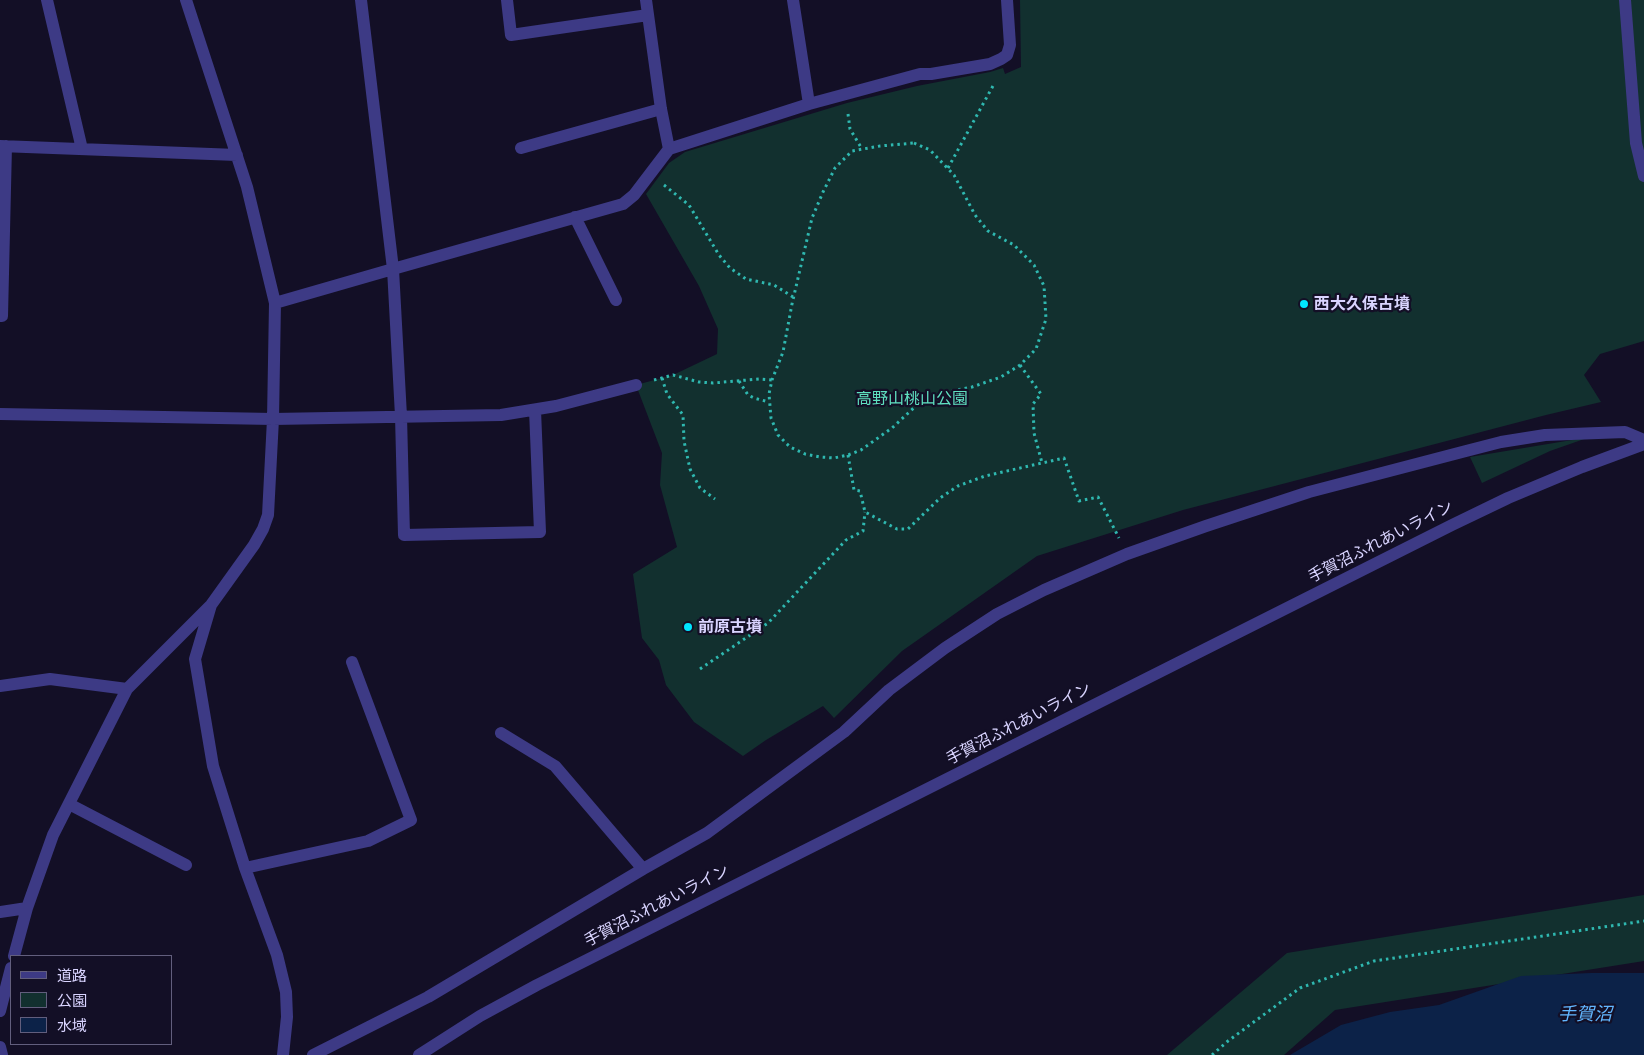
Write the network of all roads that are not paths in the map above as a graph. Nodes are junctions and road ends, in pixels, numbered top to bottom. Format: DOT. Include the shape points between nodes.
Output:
graph roads {
  1 [pos="47,0"];
  2 [pos="186,0"];
  3 [pos="361,0"];
  4 [pos="507,0"];
  5 [pos="646,0"];
  6 [pos="793,0"];
  7 [pos="1008,0"];
  8 [pos="1625,0"];
  9 [pos="648,15"];
  10 [pos="809,104"];
  11 [pos="661,109"];
  12 [pos="3,146"];
  13 [pos="521,148"];
  14 [pos="82,149"];
  15 [pos="669,149"];
  16 [pos="237,156"];
  17 [pos="1644,176"];
  18 [pos="575,217"];
  19 [pos="393,269"];
  20 [pos="616,300"];
  21 [pos="275,303"];
  22 [pos="0,316"];
  23 [pos="636,385"];
  24 [pos="535,410"];
  25 [pos="0,414"];
  26 [pos="400,416"];
  27 [pos="273,419"];
  28 [pos="1644,442"];
  29 [pos="211,605"];
  30 [pos="352,662"];
  31 [pos="0,686"];
  32 [pos="127,689"];
  33 [pos="501,733"];
  34 [pos="69,804"];
  35 [pos="186,866"];
  36 [pos="244,868"];
  37 [pos="643,868"];
  38 [pos="27,908"];
  39 [pos="0,912"];
  40 [pos="14,955"];
  41 [pos="10,972"];
  42 [pos="0,1011"];
  43 [pos="0,1047"];
  44 [pos="2,1055"];
  45 [pos="283,1055"];
  46 [pos="313,1055"];
  47 [pos="419,1055"];
  1 -- 14 [label="street"];
  2 -- 16 [label="street"];
  3 -- 19 [label="street"];
  4 -- 9 [label="street" via="511,35"];
  5 -- 9 [label="street"];
  6 -- 10 [label="street"];
  7 -- 10 [label="street" via="1010,45 1002,59 990,64 920,74"];
  8 -- 17 [label="street" via="1636,143"];
  9 -- 11 [label="street"];
  10 -- 15 [label="street"];
  11 -- 13 [label="street"];
  11 -- 15 [label="street"];
  12 -- 14 [label="street"];
  12 -- 22 [label="street"];
  14 -- 16 [label="street"];
  15 -- 18 [label="street" via="634,195 623,204"];
  16 -- 21 [label="street"];
  18 -- 19 [label="street"];
  18 -- 20 [label="street"];
  19 -- 21 [label="street"];
  19 -- 26 [label="street"];
  21 -- 27 [label="street"];
  23 -- 24 [label="street"];
  24 -- 26 [label="street" via="500,415"];
  24 -- 26 [label="street" via="540,532 404,535"];
  25 -- 27 [label="street"];
  26 -- 27 [label="street"];
  27 -- 29 [label="street" via="268,515 254,545"];
  28 -- 37 [label="street" via="1625,432 1545,435 1500,442 1309,492 1127,554 996,614 889,690 844,732 707,833"];
  28 -- 47 [label="street, 手賀沼ふれあいライン" via="1452,525 546,980 480,1016"];
  29 -- 32 [label="street"];
  29 -- 36 [label="street" via="195,659 196,667 212,766"];
  30 -- 36 [label="street" via="411,820 368,841"];
  31 -- 32 [label="street" via="50,679"];
  32 -- 34 [label="street"];
  33 -- 37 [label="street" via="555,766"];
  34 -- 35 [label="street"];
  34 -- 38 [label="street" via="53,834"];
  36 -- 45 [label="street" via="277,955 286,992"];
  37 -- 46 [label="street" via="428,997"];
  38 -- 39 [label="street"];
  38 -- 40 [label="street"];
  41 -- 42 [label="street"];
  43 -- 44 [label="street"];
}
